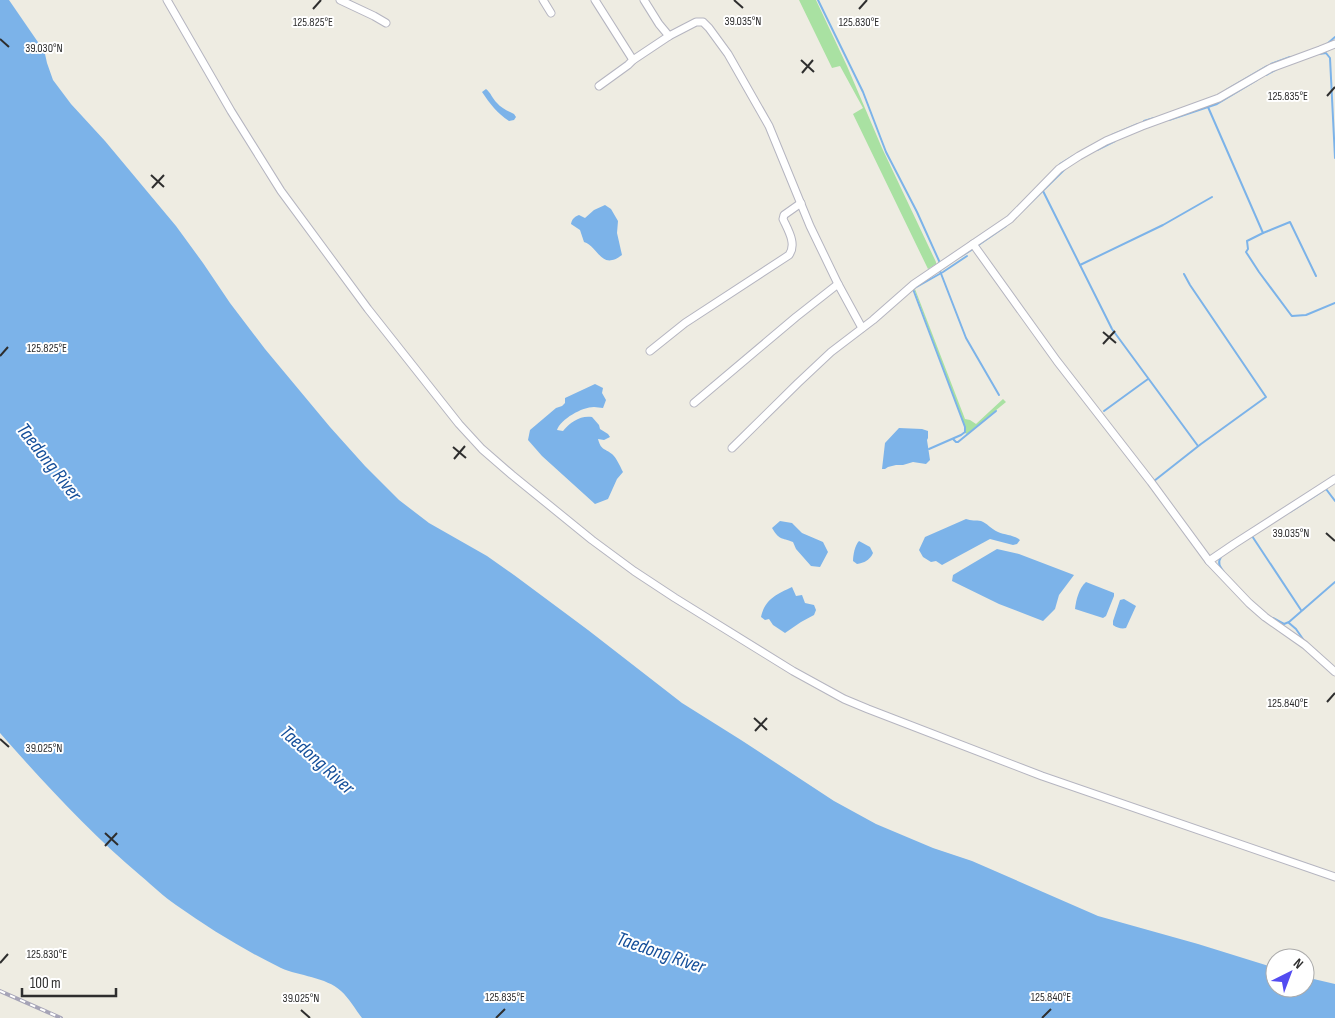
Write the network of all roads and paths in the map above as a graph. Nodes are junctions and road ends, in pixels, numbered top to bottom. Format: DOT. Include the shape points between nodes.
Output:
graph roads {
  1 [pos="167,0"];
  2 [pos="340,0"];
  3 [pos="543,0"];
  4 [pos="595,0"];
  5 [pos="644,0"];
  6 [pos="551,13"];
  7 [pos="386,23"];
  8 [pos="669,36"];
  9 [pos="1335,44"];
  10 [pos="633,60"];
  11 [pos="599,86"];
  12 [pos="801,203"];
  13 [pos="973,244"];
  14 [pos="838,284"];
  15 [pos="862,328"];
  16 [pos="650,351"];
  17 [pos="694,403"];
  18 [pos="732,448"];
  19 [pos="1335,479"];
  20 [pos="1209,561"];
  21 [pos="1335,672"];
  22 [pos="1335,877"];
  1 -- 22 [label="street" via="280,190 459,424 512,475 599,545 675,598 844,699 1042,776"];
  2 -- 7 [label="street"];
  3 -- 6 [label="street"];
  4 -- 10 [label="street"];
  5 -- 8 [label="street"];
  8 -- 10 [label="street"];
  8 -- 12 [label="street" via="696,22 704,22 709,28 728,54 769,126"];
  9 -- 13 [label="street" via="1271,68 1219,98 1106,141 1059,169 1010,219"];
  10 -- 11 [label="street"];
  12 -- 14 [label="street"];
  12 -- 16 [label="street" via="783,219 793,246 789,255"];
  13 -- 15 [label="street" via="914,284"];
  13 -- 20 [label="street"];
  14 -- 15 [label="street"];
  14 -- 17 [label="street"];
  15 -- 18 [label="street" via="811,370"];
  19 -- 20 [label="street"];
  20 -- 21 [label="street" via="1249,603"];
}
